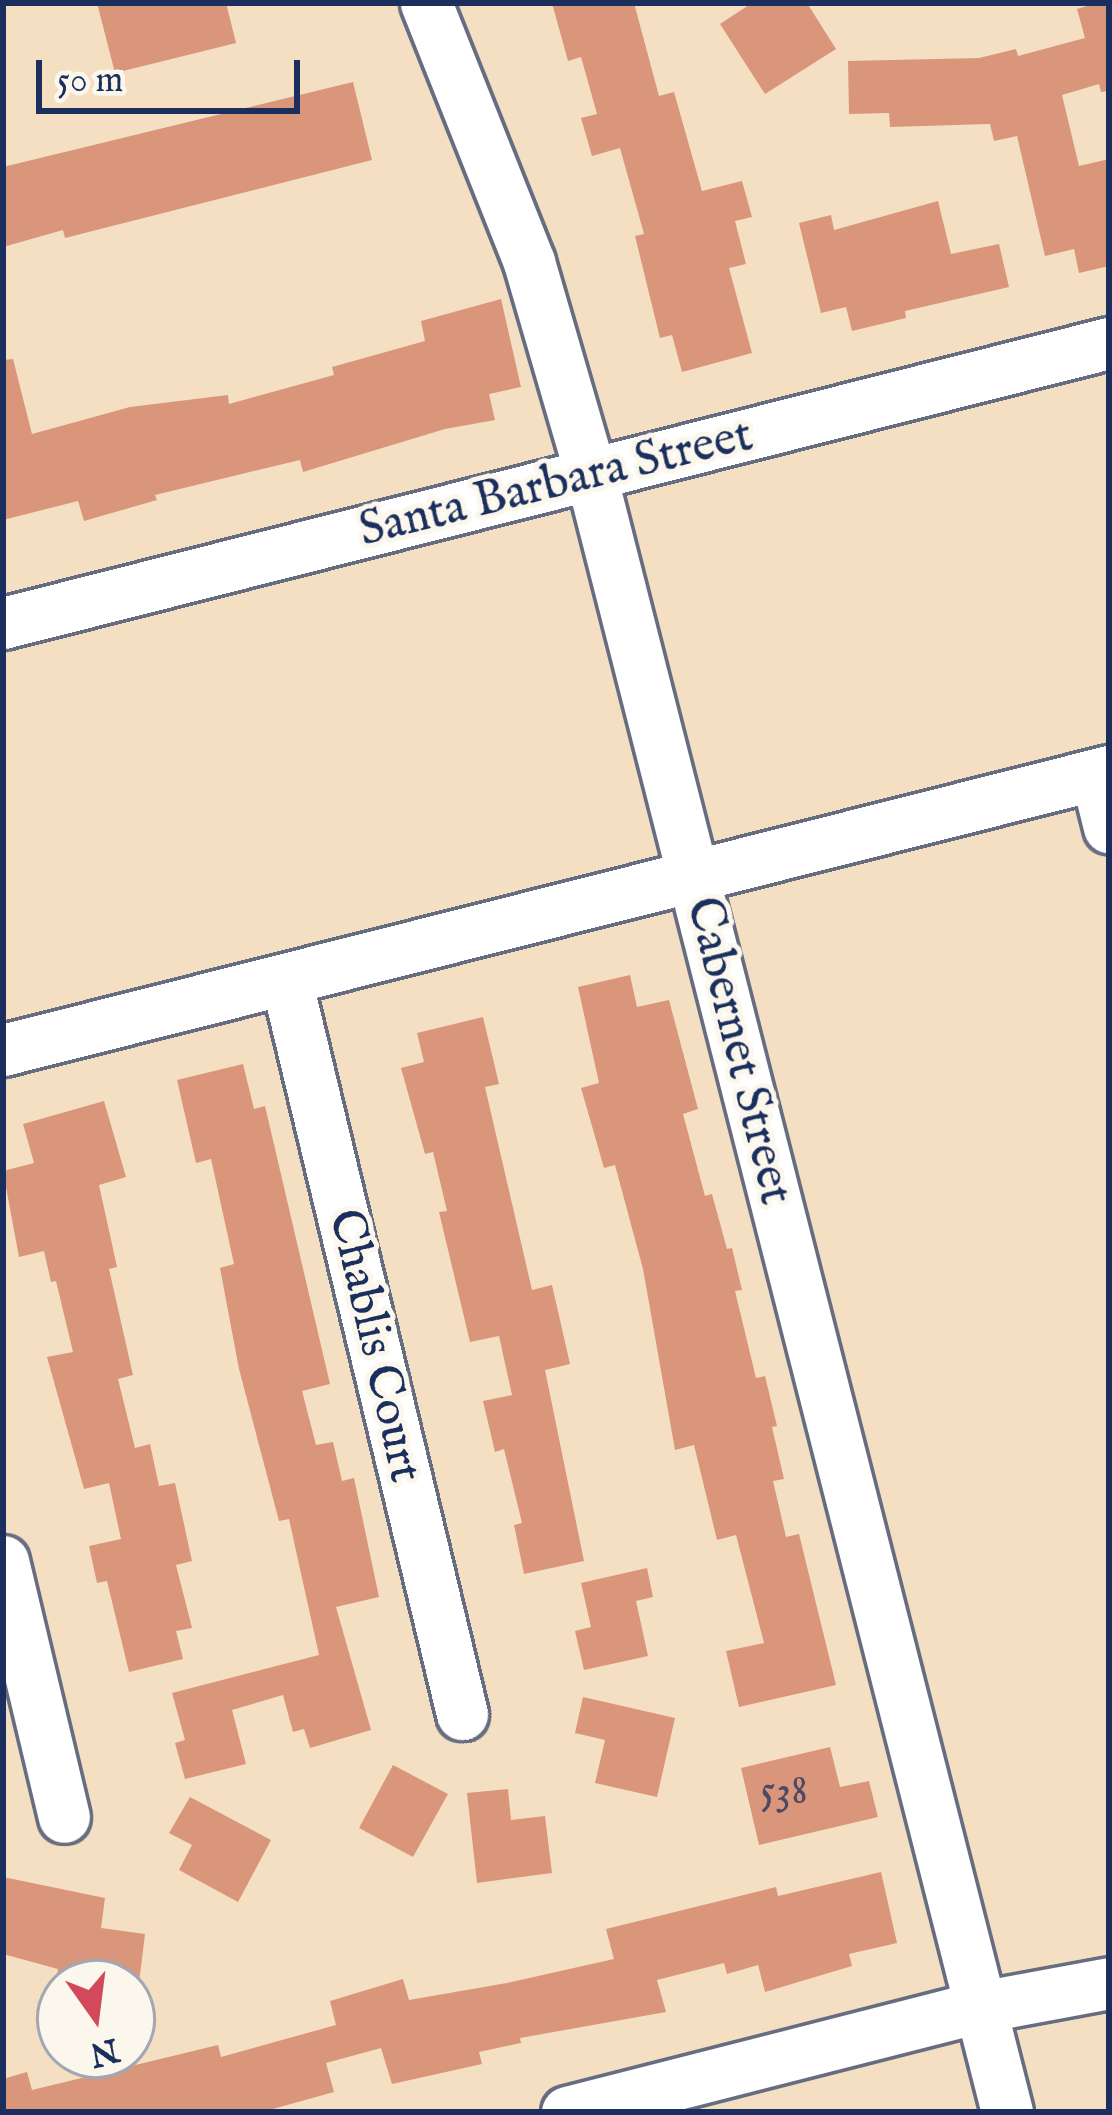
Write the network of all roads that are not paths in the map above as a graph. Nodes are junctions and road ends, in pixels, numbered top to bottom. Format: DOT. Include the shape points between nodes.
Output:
graph roads {
  1 [pos="426,3"];
  2 [pos="1109,344"];
  3 [pos="591,475"];
  4 [pos="3,623"];
  5 [pos="1102,773"];
  6 [pos="1109,827"];
  7 [pos="694,876"];
  8 [pos="305,974"];
  9 [pos="3,1050"];
  10 [pos="3,1562"];
  11 [pos="462,1714"];
  12 [pos="64,1817"];
  13 [pos="1109,1984"];
  14 [pos="980,2007"];
  15 [pos="567,2112"];
  16 [pos="1006,2112"];
  1 -- 3 [label="street, Cabernet Street" via="529,262"];
  2 -- 3 [label="street, Santa Barbara Street"];
  3 -- 4 [label="street, Santa Barbara Street"];
  3 -- 7 [label="street, Cabernet Street"];
  5 -- 6 [label="street"];
  5 -- 7 [label="street"];
  7 -- 8 [label="street"];
  7 -- 14 [label="street, Cabernet Street"];
  8 -- 9 [label="street"];
  8 -- 11 [label="street, Chablis Court"];
  10 -- 12 [label="street"];
  13 -- 14 [label="street"];
  14 -- 15 [label="street"];
  14 -- 16 [label="street, Cabernet Street"];
}
